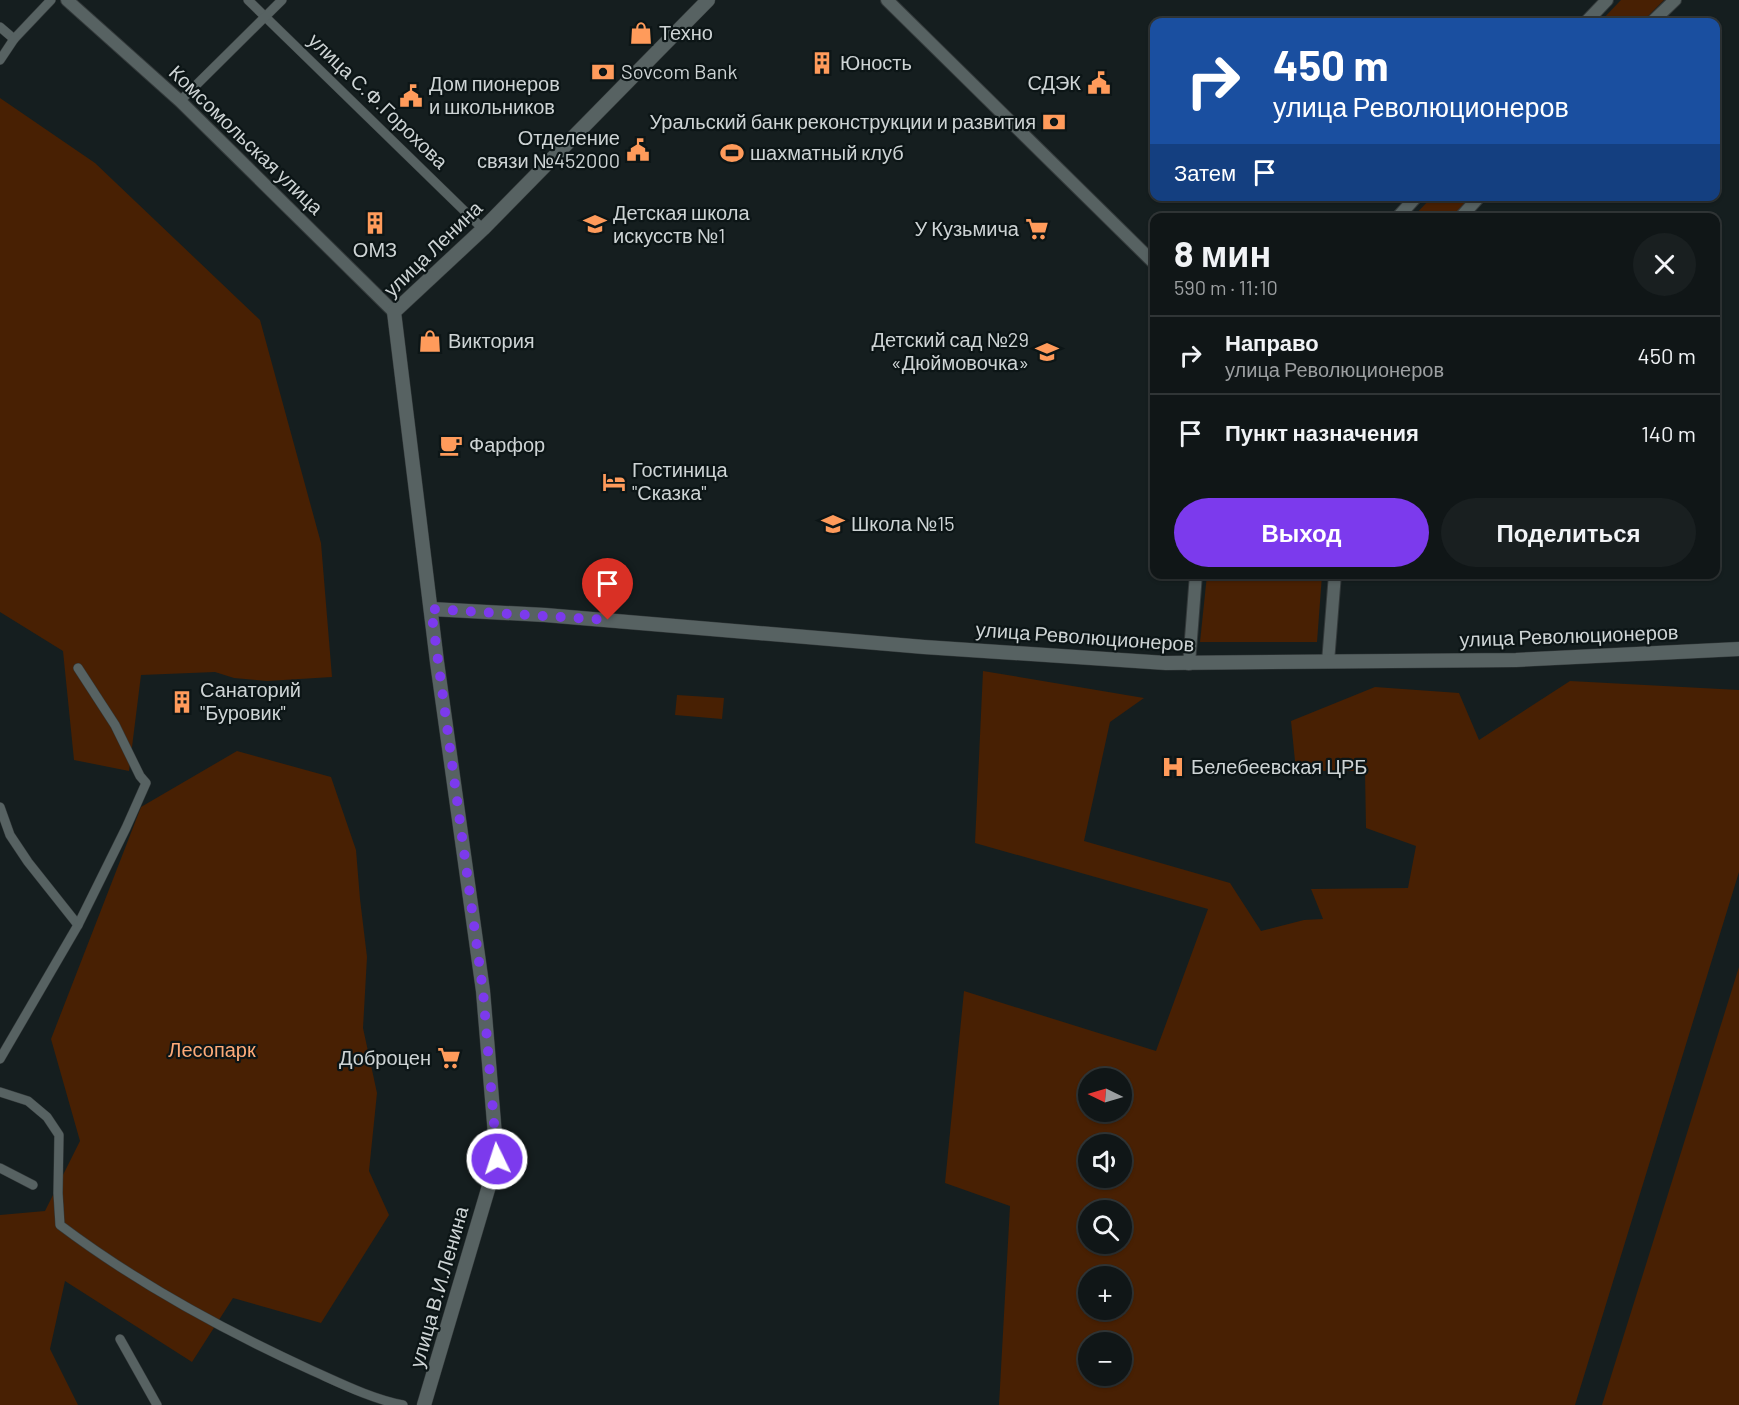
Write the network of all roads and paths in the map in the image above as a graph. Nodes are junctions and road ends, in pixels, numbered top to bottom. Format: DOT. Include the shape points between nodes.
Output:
graph roads {
  1 [pos="51,0"];
  2 [pos="68,0"];
  3 [pos="248,0"];
  4 [pos="282,0"];
  5 [pos="708,0"];
  6 [pos="887,0"];
  7 [pos="1607,0"];
  8 [pos="1675,0"];
  9 [pos="266,17"];
  10 [pos="1590,18"];
  11 [pos="1656,18"];
  12 [pos="0,27"];
  13 [pos="14,39"];
  14 [pos="0,60"];
  15 [pos="180,101"];
  16 [pos="1412,201"];
  17 [pos="1475,201"];
  18 [pos="1402,213"];
  19 [pos="1465,213"];
  20 [pos="483,229"];
  21 [pos="1150,259"];
  22 [pos="394,312"];
  23 [pos="1196,579"];
  24 [pos="1335,579"];
  25 [pos="431,609"];
  26 [pos="1739,649"];
  27 [pos="1328,662"];
  28 [pos="1189,664"];
  29 [pos="78,668"];
  30 [pos="0,807"];
  31 [pos="78,925"];
  32 [pos="0,1059"];
  33 [pos="0,1092"];
  34 [pos="0,1168"];
  35 [pos="33,1185"];
  36 [pos="120,1339"];
  37 [pos="157,1405"];
  38 [pos="403,1405"];
  39 [pos="424,1405"];
  1 -- 13 [label="street"];
  2 -- 15 [label="street, Комсомольская улица"];
  3 -- 9 [label="street, улица С.Ф.Горохова"];
  4 -- 9 [label="street"];
  5 -- 20 [label="main road, улица Ленина"];
  6 -- 21 [label="street"];
  7 -- 10 [label="street"];
  8 -- 11 [label="street"];
  9 -- 15 [label="street"];
  9 -- 20 [label="street, улица С.Ф.Горохова"];
  12 -- 13 [label="street"];
  13 -- 14 [label="street"];
  15 -- 22 [label="street, Комсомольская улица"];
  16 -- 18 [label="street"];
  17 -- 19 [label="street"];
  20 -- 22 [label="main road, улица Ленина"];
  22 -- 25 [label="main road, улица Ленина"];
  23 -- 28 [label="street"];
  24 -- 27 [label="street"];
  25 -- 28 [label="main road, улица Революционеров"];
  25 -- 39 [label="main road, улица В.И.Ленина" via="483,991 497,1159"];
  26 -- 27 [label="main road, улица Революционеров" via="1516,660"];
  27 -- 28 [label="main road, улица Революционеров"];
  29 -- 31 [label="street" via="146,783"];
  30 -- 31 [label="street" via="10,835"];
  31 -- 32 [label="street"];
  33 -- 38 [label="street" via="28,1101 47,1117 59,1136 60,1225 99,1254 274,1354"];
  34 -- 35 [label="street"];
  36 -- 37 [label="street"];
}
